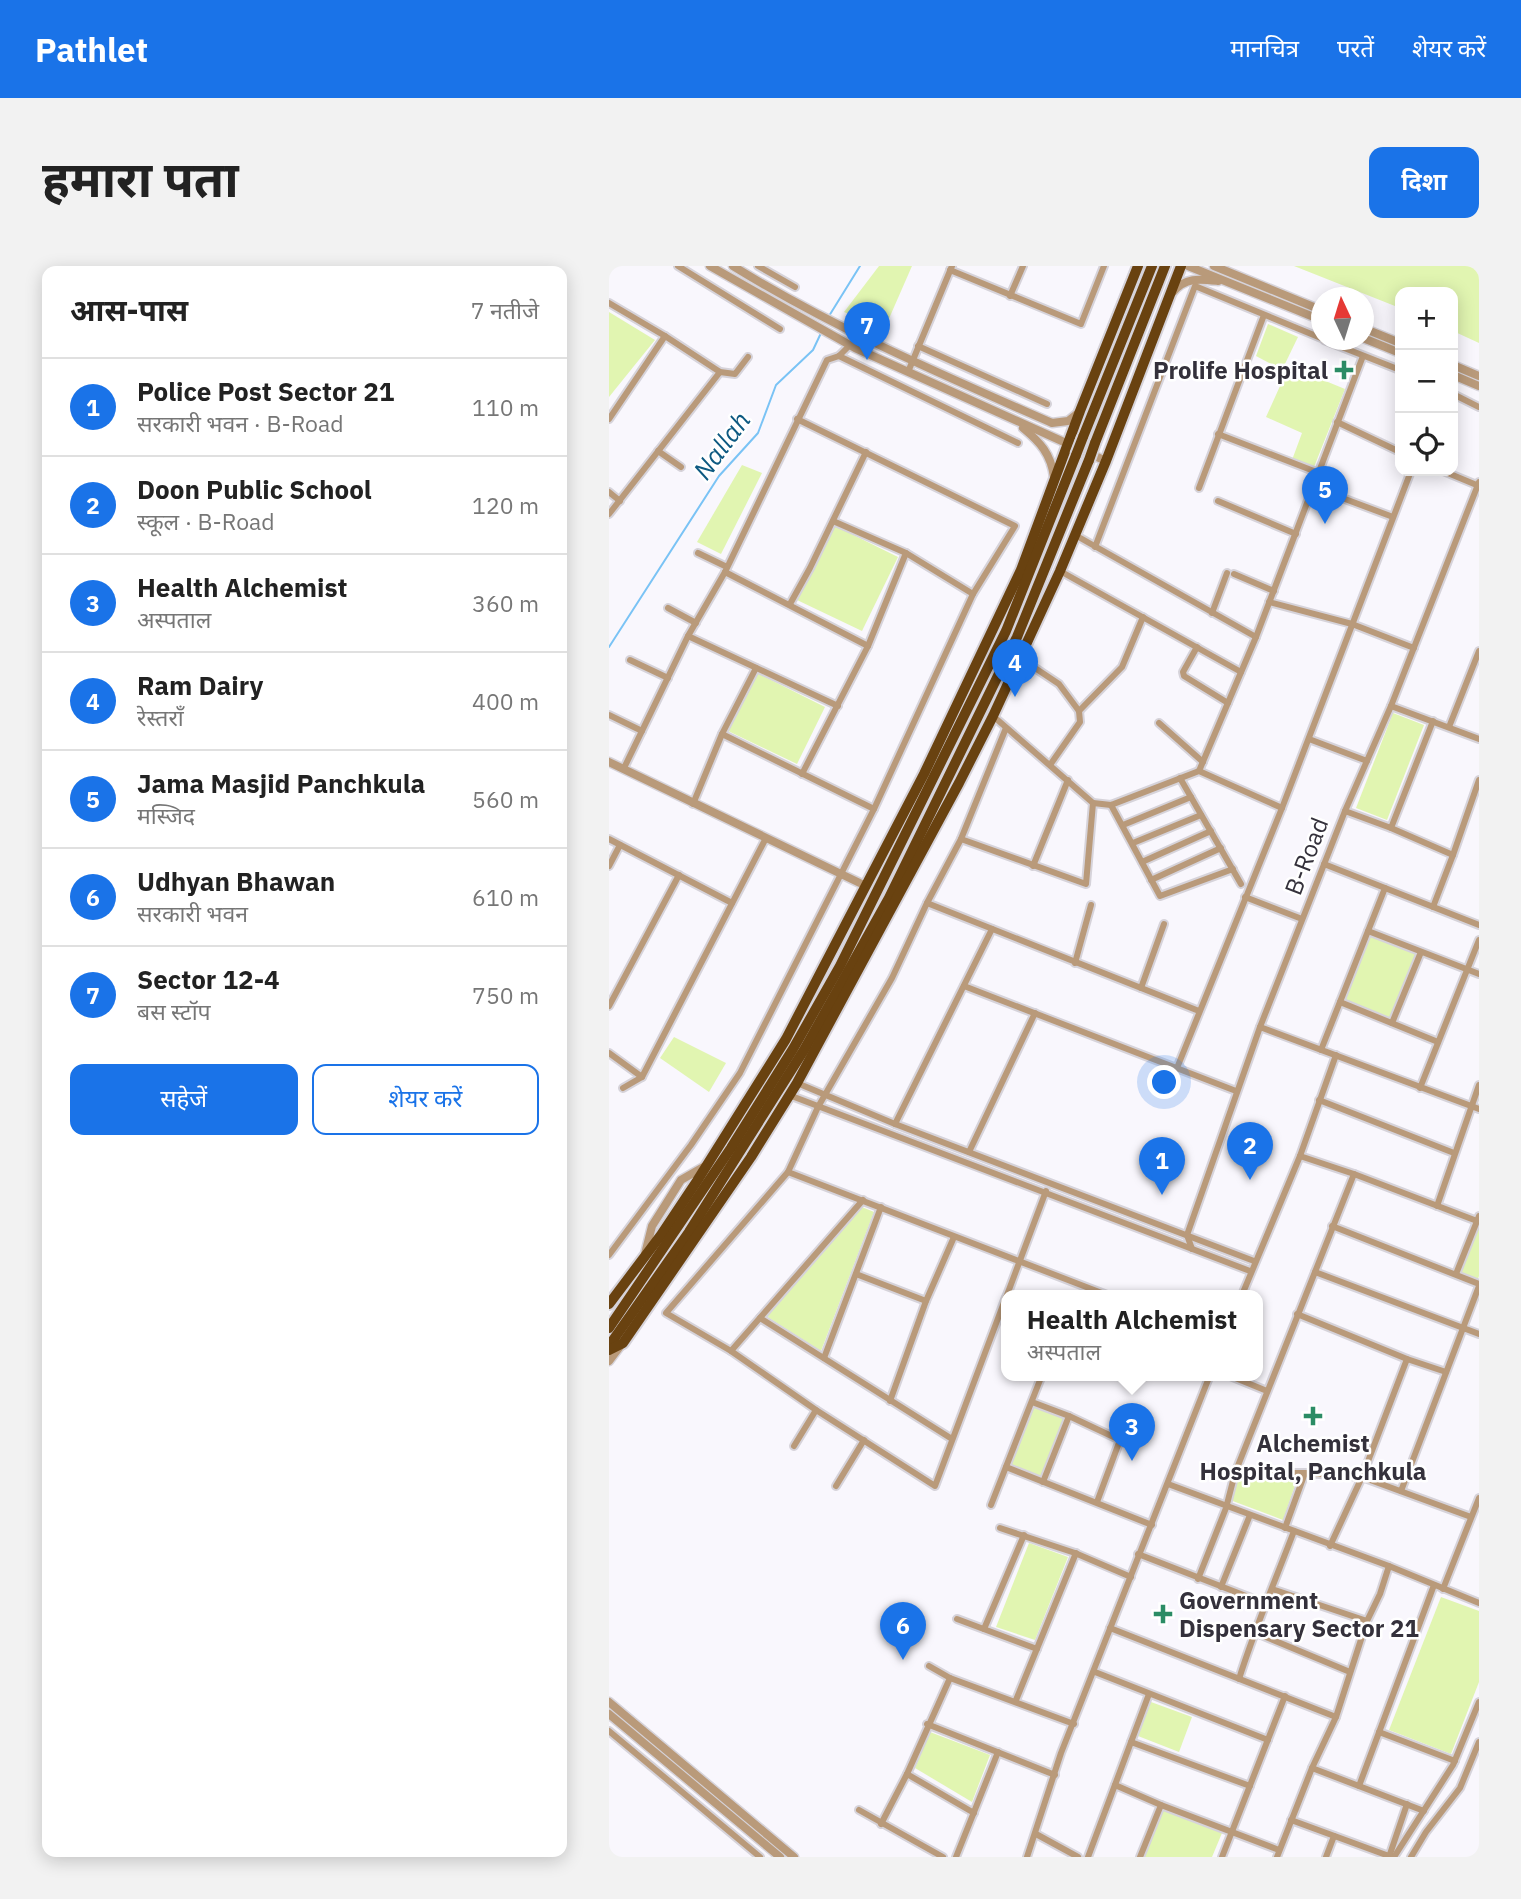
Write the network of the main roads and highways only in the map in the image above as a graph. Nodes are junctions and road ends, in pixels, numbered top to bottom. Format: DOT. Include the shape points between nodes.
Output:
graph roads {
  1 [pos="1138,266"];
  2 [pos="1152,266"];
  3 [pos="1181,266"];
  4 [pos="1165,267"];
  5 [pos="895,844"];
  6 [pos="917,853"];
  7 [pos="708,1169"];
  8 [pos="650,1256"];
  9 [pos="609,1304"];
  10 [pos="609,1328"];
  11 [pos="609,1348"];
  1 -- 5 [label="highway" via="1021,570"];
  2 -- 5 [label="highway, bridge" via="1006,631"];
  3 -- 6 [label="highway" via="1060,571 993,716"];
  4 -- 6 [label="highway, bridge" via="1017,637"];
  5 -- 7 [label="highway" via="866,886 786,1039"];
  5 -- 7 [label="highway" via="840,966 793,1049"];
  6 -- 11 [label="highway" via="804,1050"];
  6 -- 11 [label="highway" via="789,1096 623,1343"];
  7 -- 8 [label="highway"];
  8 -- 9 [label="highway"];
  8 -- 10 [label="highway"];
}
